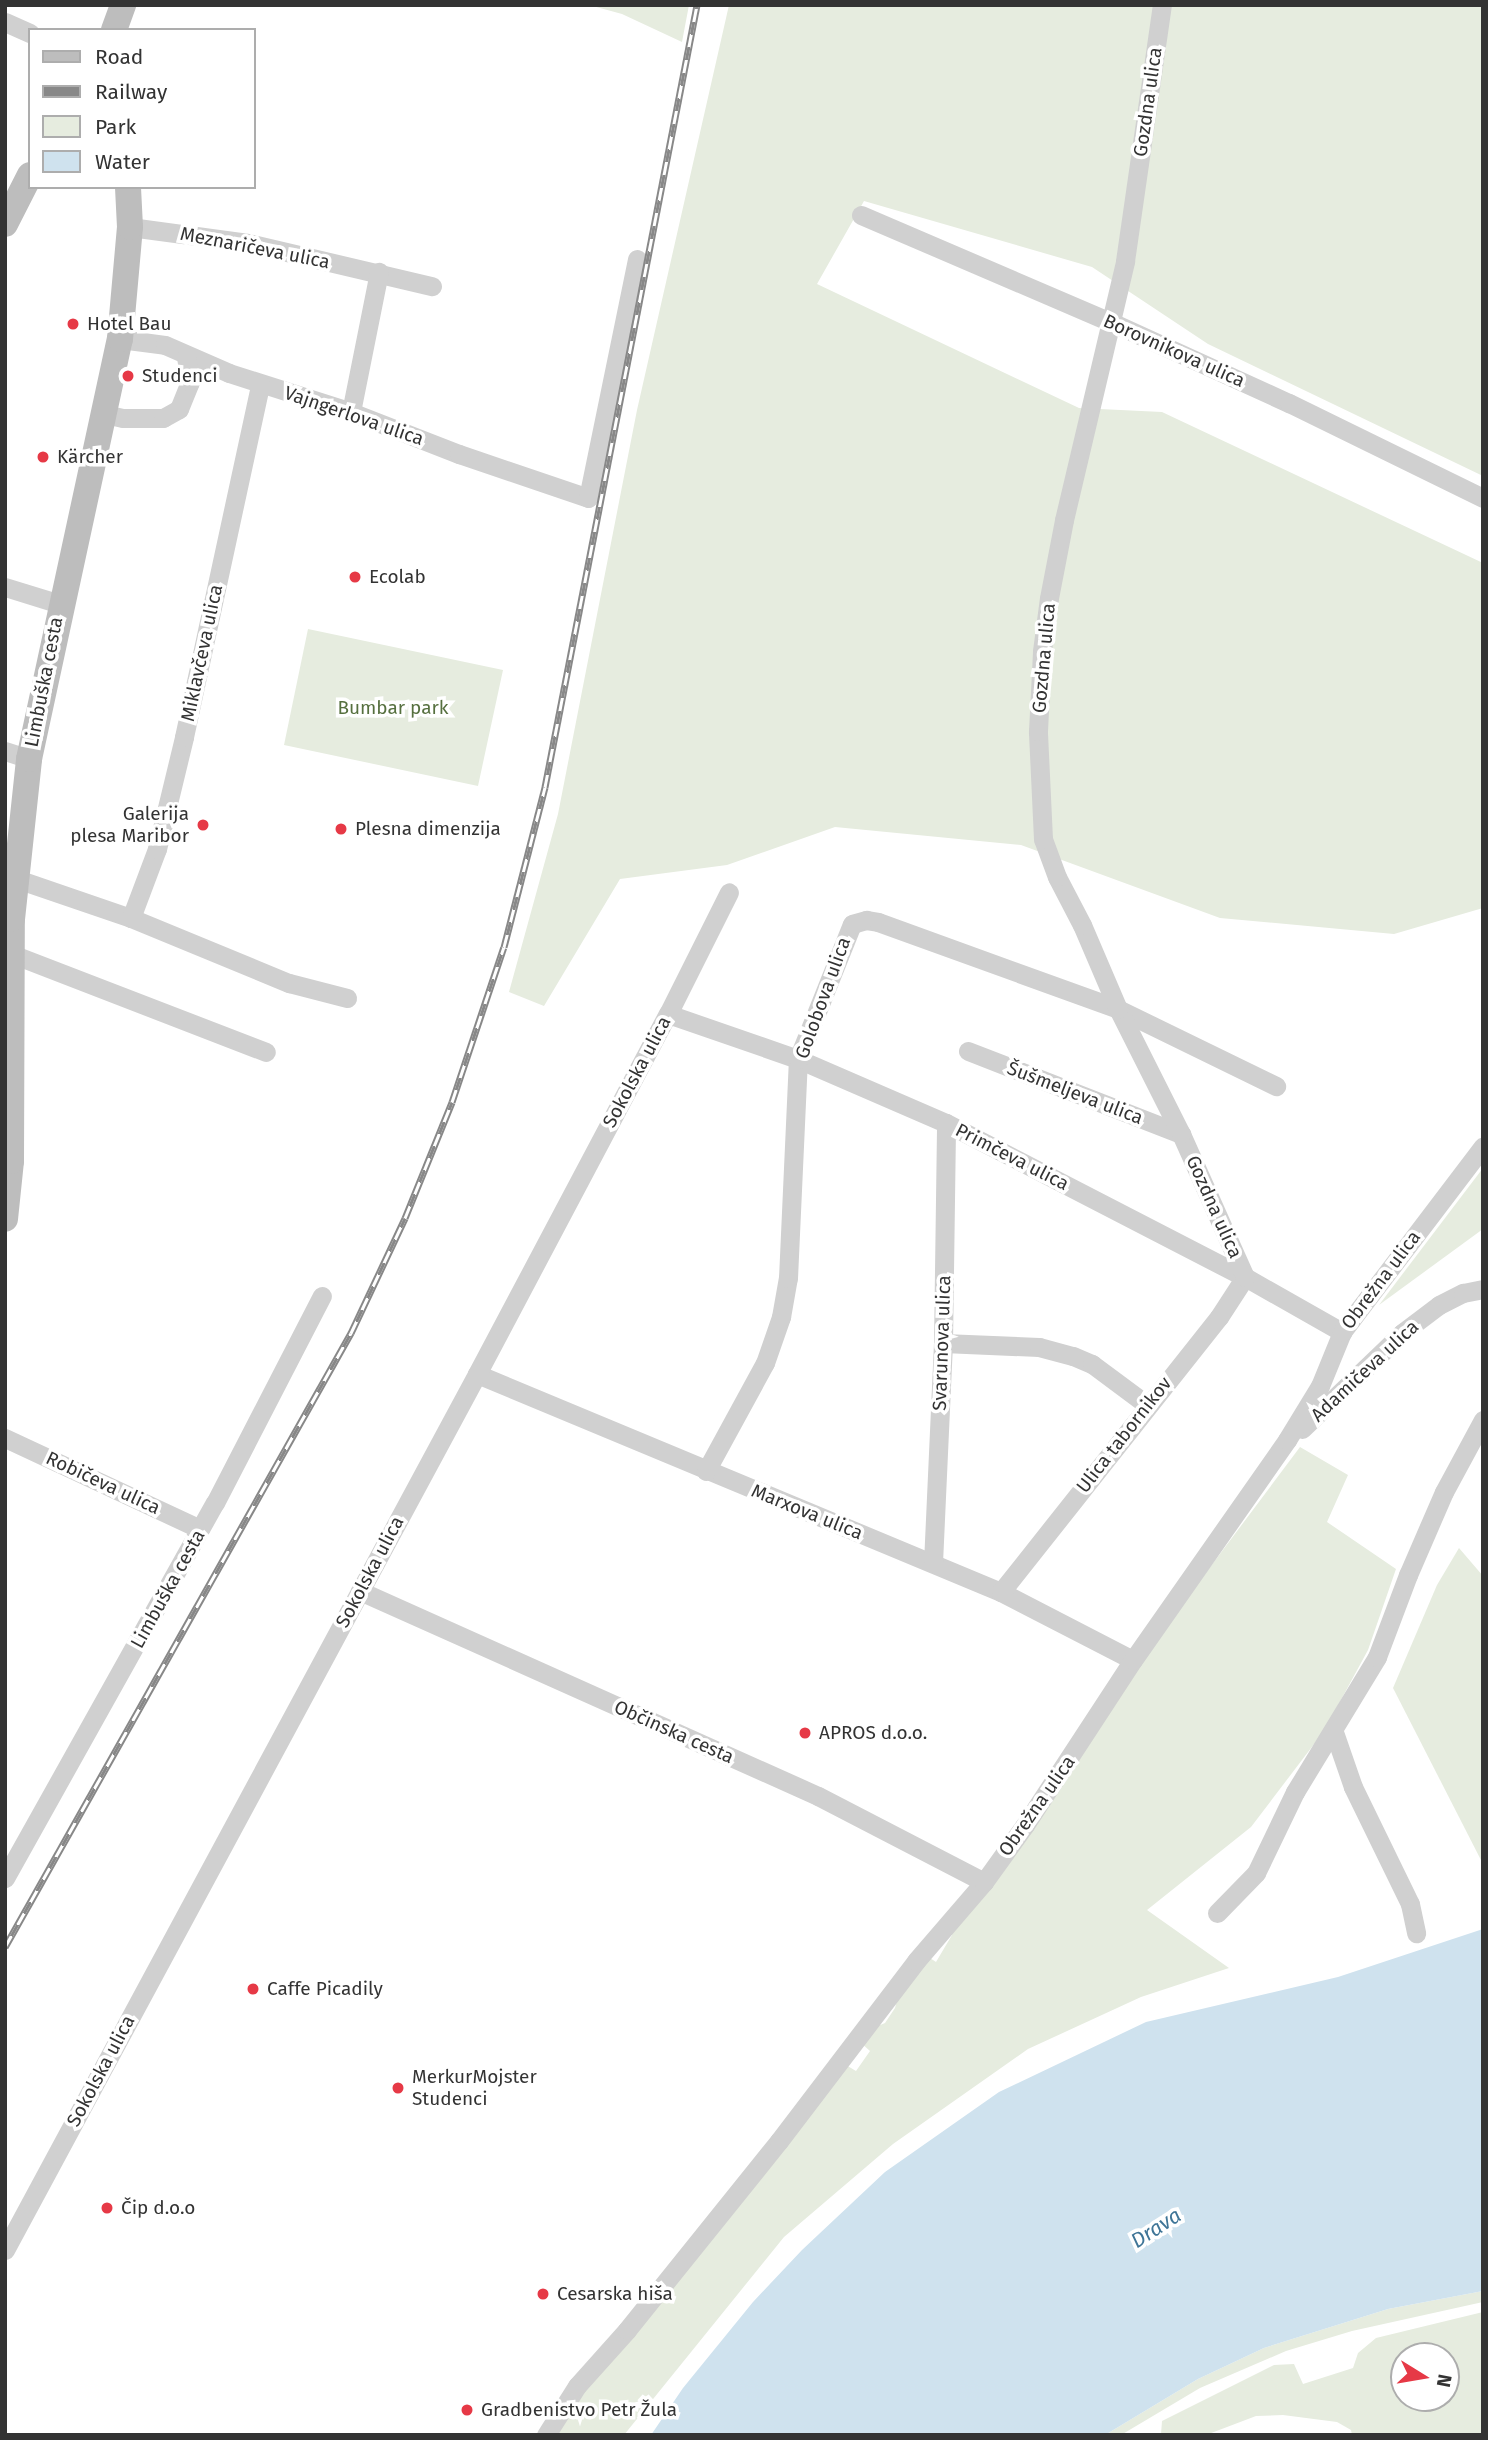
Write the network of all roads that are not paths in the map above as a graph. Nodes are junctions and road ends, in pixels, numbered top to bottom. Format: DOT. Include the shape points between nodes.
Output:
graph roads {
  1 [pos="123,5"];
  2 [pos="1162,5"];
  3 [pos="5,22"];
  4 [pos="115,28"];
  5 [pos="28,32"];
  6 [pos="28,178"];
  7 [pos="128,189"];
  8 [pos="861,215"];
  9 [pos="5,224"];
  10 [pos="130,227"];
  11 [pos="637,259"];
  12 [pos="379,272"];
  13 [pos="432,286"];
  14 [pos="1111,322"];
  15 [pos="120,339"];
  16 [pos="186,357"];
  17 [pos="260,384"];
  18 [pos="351,412"];
  19 [pos="105,414"];
  20 [pos="1483,498"];
  21 [pos="5,587"];
  22 [pos="60,604"];
  23 [pos="17,755"];
  24 [pos="17,879"];
  25 [pos="729,892"];
  26 [pos="8,918"];
  27 [pos="131,918"];
  28 [pos="12,954"];
  29 [pos="347,998"];
  30 [pos="1118,1009"];
  31 [pos="668,1014"];
  32 [pos="968,1051"];
  33 [pos="266,1052"];
  34 [pos="799,1059"];
  35 [pos="1276,1086"];
  36 [pos="946,1123"];
  37 [pos="1181,1134"];
  38 [pos="1483,1146"];
  39 [pos="5,1219"];
  40 [pos="1245,1277"];
  41 [pos="1483,1289"];
  42 [pos="322,1296"];
  43 [pos="1342,1332"];
  44 [pos="943,1342"];
  45 [pos="477,1374"];
  46 [pos="1147,1405"];
  47 [pos="1483,1420"];
  48 [pos="5,1438"];
  49 [pos="1287,1440"];
  50 [pos="706,1471"];
  51 [pos="200,1529"];
  52 [pos="933,1563"];
  53 [pos="360,1591"];
  54 [pos="1001,1592"];
  55 [pos="1133,1660"];
  56 [pos="1334,1732"];
  57 [pos="5,1878"];
  58 [pos="984,1882"];
  59 [pos="1217,1913"];
  60 [pos="1416,1933"];
  61 [pos="5,2250"];
  62 [pos="546,2435"];
  1 -- 4 [label="main road"];
  2 -- 14 [label="street, Gozdna ulica" via="1125,261"];
  3 -- 5 [label="street"];
  6 -- 9 [label="main road"];
  7 -- 10 [label="main road, Limbuška cesta"];
  8 -- 14 [label="street, Borovnikova ulica"];
  10 -- 12 [label="street, Meznaričeva ulica" via="247,243"];
  10 -- 15 [label="main road, Limbuška cesta"];
  11 -- 18 [label="street, Vajngerlova ulica" via="588,498"];
  12 -- 13 [label="street, Meznaričeva ulica"];
  12 -- 18 [label="street"];
  14 -- 20 [label="street, Borovnikova ulica"];
  14 -- 30 [label="street, Gozdna ulica" via="1049,598 1038,731 1042,839"];
  15 -- 16 [label="street, Vajngerlova ulica" via="165,345"];
  15 -- 19 [label="main road, Limbuška cesta"];
  16 -- 17 [label="street, Vajngerlova ulica"];
  16 -- 19 [label="street" via="190,382 179,409 163,418"];
  17 -- 18 [label="street, Vajngerlova ulica"];
  17 -- 27 [label="street, Miklavčeva ulica" via="182,746 157,849"];
  19 -- 22 [label="main road, Limbuška cesta"];
  21 -- 22 [label="street"];
  22 -- 23 [label="main road, Limbuška cesta"];
  23 -- 24 [label="main road, Limbuška cesta"];
  24 -- 26 [label="main road, Limbuška cesta"];
  24 -- 27 [label="street"];
  25 -- 31 [label="street, Sokolska ulica"];
  26 -- 28 [label="main road, Limbuška cesta"];
  27 -- 29 [label="street" via="289,983"];
  28 -- 33 [label="street"];
  28 -- 39 [label="main road, Limbuška cesta" via="11,1161"];
  30 -- 34 [label="street, Golobova ulica" via="878,922 858,921 848,929"];
  30 -- 35 [label="street, Golobova ulica"];
  30 -- 37 [label="street, Gozdna ulica"];
  31 -- 34 [label="street, Primčeva ulica"];
  31 -- 45 [label="street, Sokolska ulica"];
  32 -- 37 [label="street, Šušmeljeva ulica"];
  34 -- 36 [label="street, Primčeva ulica"];
  34 -- 50 [label="street, Golobova ulica" via="788,1278 781,1317 765,1363"];
  36 -- 40 [label="street, Primčeva ulica"];
  36 -- 44 [label="street, Svarunova ulica"];
  37 -- 40 [label="street, Gozdna ulica"];
  38 -- 43 [label="street, Obrežna ulica"];
  40 -- 43 [label="street, Primčeva ulica"];
  40 -- 46 [label="street, Ulica tabornikov" via="1219,1317"];
  41 -- 49 [label="street, Adamičeva ulica" via="1439,1305 1402,1333"];
  42 -- 51 [label="street, Limbuška cesta"];
  43 -- 49 [label="street, Obrežna ulica" via="1320,1386"];
  44 -- 46 [label="street" via="1039,1347 1073,1356 1092,1364"];
  44 -- 52 [label="street, Svarunova ulica"];
  45 -- 50 [label="street, Marxova ulica"];
  45 -- 53 [label="street, Sokolska ulica"];
  46 -- 54 [label="street, Ulica tabornikov"];
  47 -- 56 [label="street" via="1444,1492 1377,1657"];
  48 -- 51 [label="street, Robičeva ulica"];
  49 -- 55 [label="street, Obrežna ulica"];
  50 -- 52 [label="street, Marxova ulica"];
  51 -- 57 [label="street, Limbuška cesta"];
  52 -- 54 [label="street, Marxova ulica"];
  53 -- 58 [label="street, Občinska cesta" via="818,1796"];
  53 -- 61 [label="street, Sokolska ulica"];
  54 -- 55 [label="street, Marxova ulica"];
  55 -- 58 [label="street, Obrežna ulica"];
  56 -- 59 [label="street" via="1295,1792 1256,1873"];
  56 -- 60 [label="street" via="1353,1787 1410,1904"];
  58 -- 62 [label="street, Obrežna ulica" via="916,1961 627,2330 577,2385"];
}
